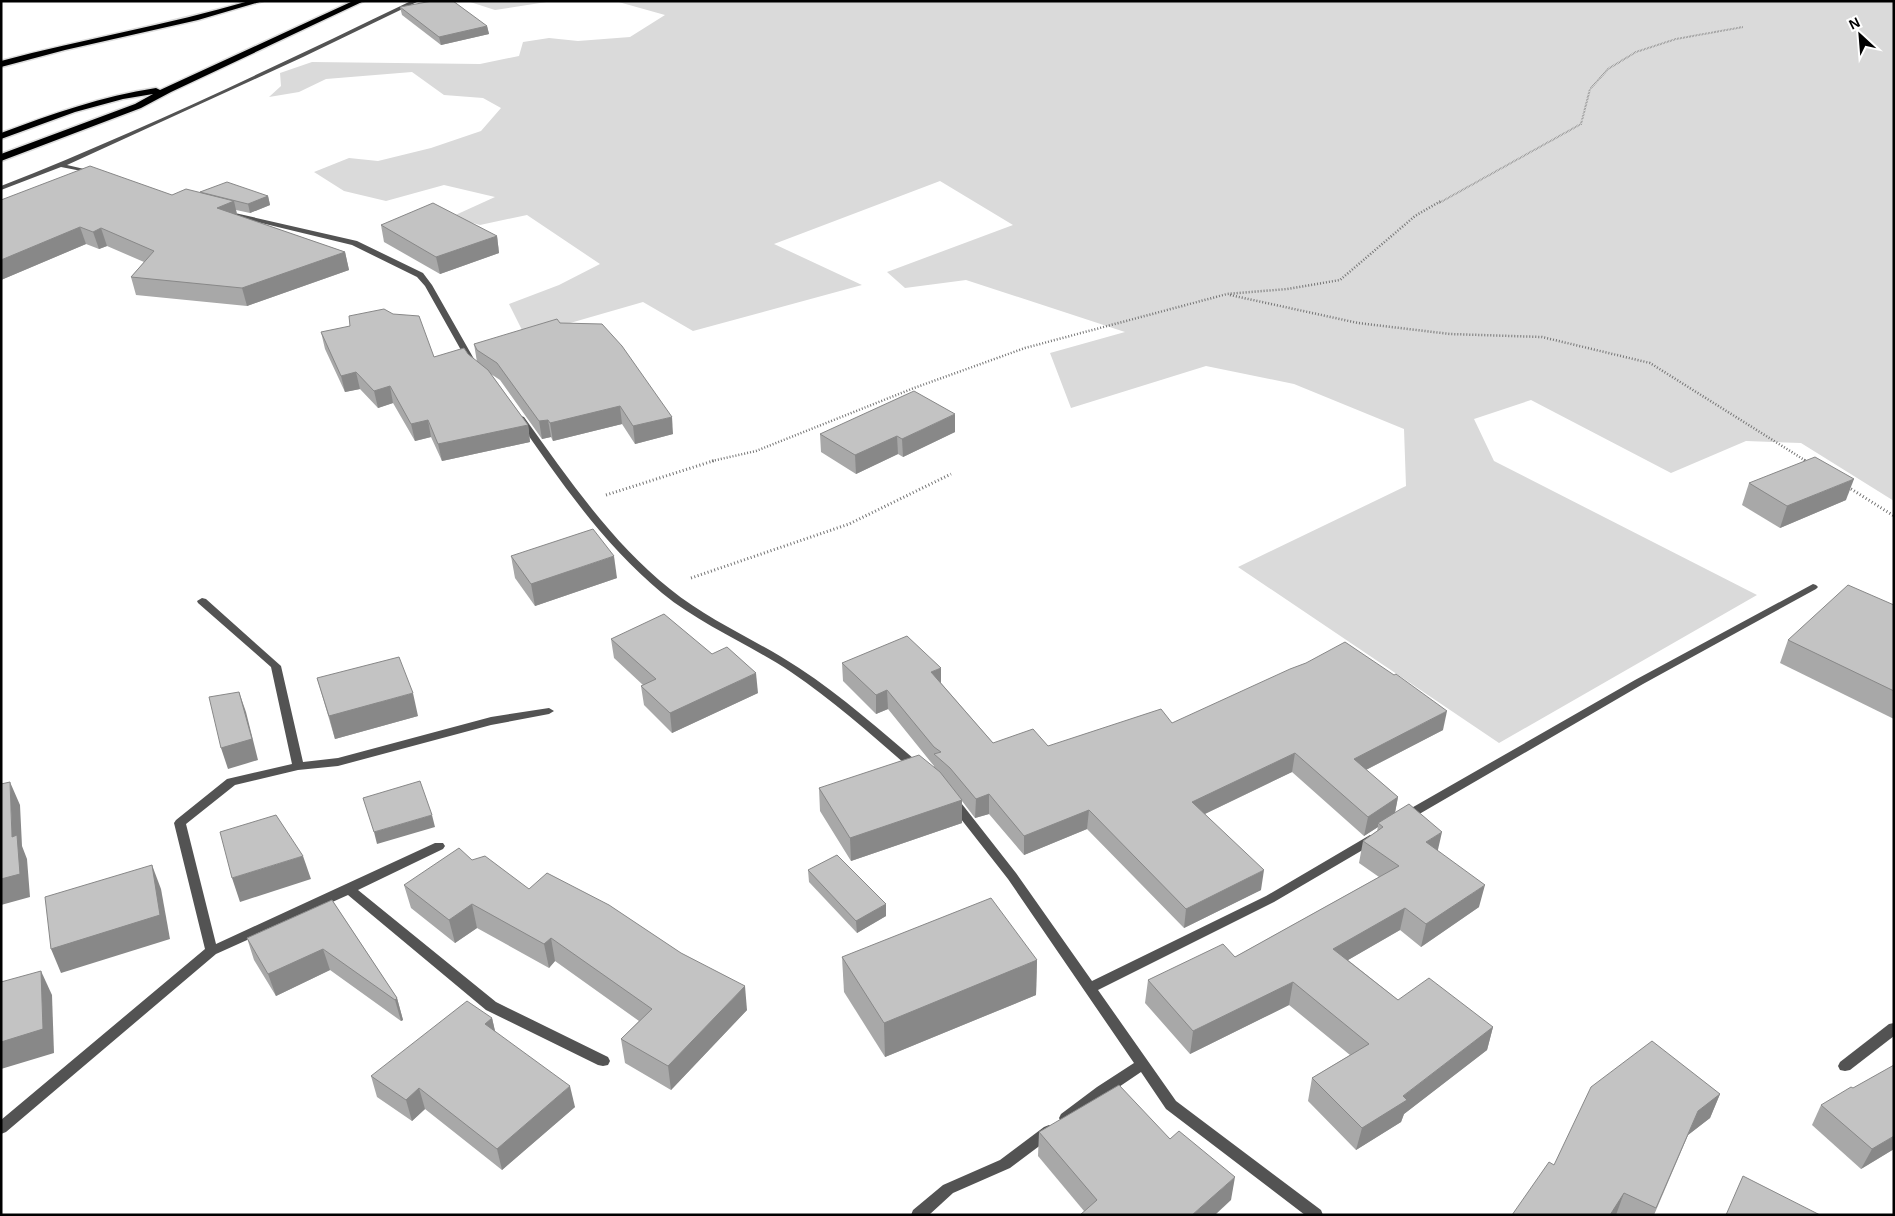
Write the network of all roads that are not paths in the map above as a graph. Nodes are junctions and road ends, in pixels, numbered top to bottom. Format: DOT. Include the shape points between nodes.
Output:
graph roads {
  1 [pos="258,1"];
  2 [pos="358,1"];
  3 [pos="416,1"];
  4 [pos="185,11"];
  5 [pos="86,41"];
  6 [pos="28,56"];
  7 [pos="1,64"];
  8 [pos="1,73"];
  9 [pos="168,90"];
  10 [pos="1,136"];
  11 [pos="1,158"];
  12 [pos="60,165"];
  13 [pos="101,175"];
  14 [pos="1,188"];
  15 [pos="215,210"];
  16 [pos="476,369"];
  17 [pos="518,414"];
  18 [pos="1813,588"];
  19 [pos="202,601"];
  20 [pos="549,711"];
  21 [pos="298,766"];
  22 [pos="922,772"];
  23 [pos="945,791"];
  24 [pos="439,846"];
  25 [pos="349,890"];
  26 [pos="212,951"];
  27 [pos="1090,988"];
  28 [pos="1894,1028"];
  29 [pos="603,1061"];
  30 [pos="1143,1064"];
  31 [pos="1845,1066"];
  32 [pos="1,1128"];
  33 [pos="918,1215"];
  34 [pos="1316,1215"];
  1 -- 5 [label="highway"];
  2 -- 9 [label="highway"];
  3 -- 12 [label="street"];
  4 -- 5 [label="highway"];
  5 -- 6 [label="highway"];
  6 -- 7 [label="highway"];
  6 -- 8 [label="highway"];
  9 -- 10 [label="highway" via="122,96"];
  9 -- 11 [label="highway" via="138,106"];
  12 -- 13 [label="street"];
  12 -- 14 [label="street"];
  15 -- 16 [label="street" via="354,243 420,275"];
  17 -- 22 [label="street" via="582,503 666,592 705,620 777,658 823,689"];
  18 -- 27 [label="street" via="1639,682 1425,804 1343,858 1216,927"];
  19 -- 21 [label="street" via="276,666"];
  20 -- 21 [label="street" via="491,721 338,762"];
  21 -- 26 [label="street" via="232,782 180,823"];
  23 -- 27 [label="street" via="1012,876"];
  24 -- 25 [label="street"];
  25 -- 26 [label="street"];
  25 -- 29 [label="street" via="492,1006"];
  26 -- 32 [label="street"];
  27 -- 30 [label="street"];
  28 -- 31 [label="street"];
  30 -- 33 [label="street" via="1005,1164 948,1189"];
  30 -- 34 [label="street" via="1171,1104"];
}
